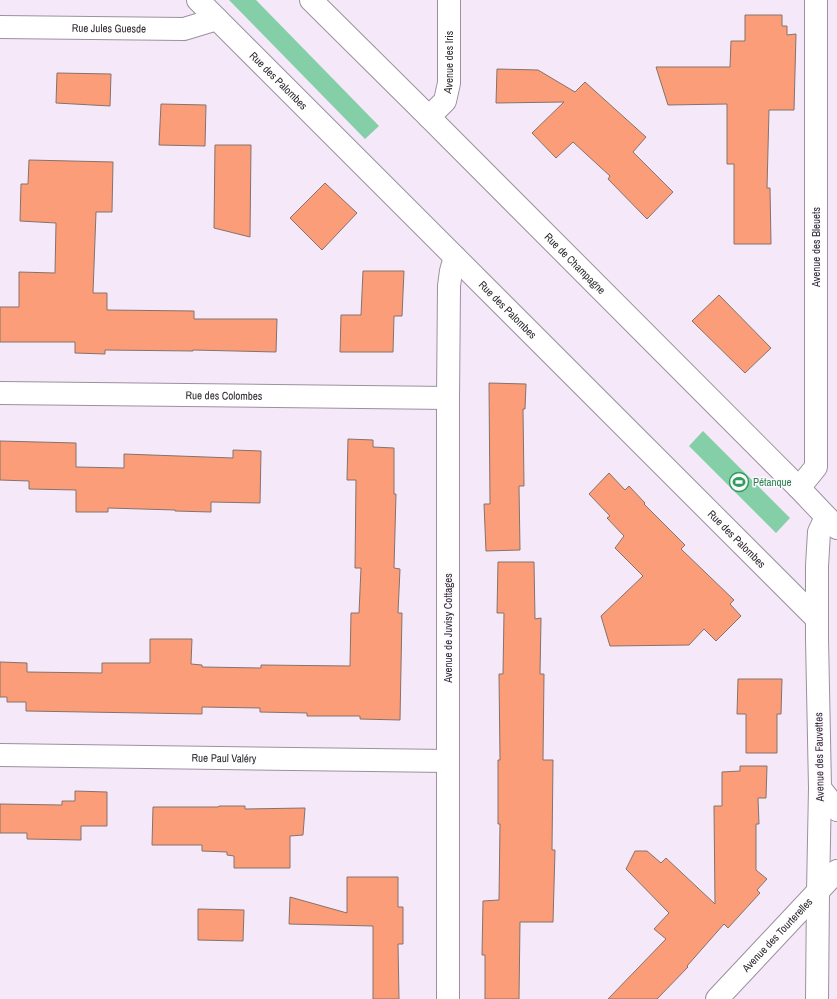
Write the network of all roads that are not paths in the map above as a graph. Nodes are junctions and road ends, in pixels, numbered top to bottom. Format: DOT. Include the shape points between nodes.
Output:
graph roads {
  1 [pos="198,0"];
  2 [pos="311,0"];
  3 [pos="449,0"];
  4 [pos="816,0"];
  5 [pos="217,19"];
  6 [pos="0,27"];
  7 [pos="429,117"];
  8 [pos="455,257"];
  9 [pos="0,392"];
  10 [pos="448,398"];
  11 [pos="799,488"];
  12 [pos="831,522"];
  13 [pos="817,619"];
  14 [pos="0,755"];
  15 [pos="448,761"];
  16 [pos="820,788"];
  17 [pos="837,810"];
  18 [pos="837,871"];
  19 [pos="818,892"];
  20 [pos="448,999"];
  21 [pos="717,999"];
  22 [pos="817,999"];
  1 -- 5 [label="street, Rue des Palombes"];
  2 -- 7 [label="street, Rue de Champagne"];
  3 -- 7 [label="street, Avenue des Iris" via="449,83 445,101"];
  4 -- 11 [label="street, Avenue des Bleuets" via="816,467"];
  5 -- 6 [label="street, Rue Jules Guesde" via="184,29"];
  5 -- 8 [label="street, Rue des Palombes"];
  7 -- 11 [label="street, Rue de Champagne"];
  8 -- 10 [label="street, Avenue de Juvisy Cottages" via="449,286"];
  8 -- 13 [label="street, Rue des Palombes"];
  9 -- 10 [label="street, Rue des Colombes"];
  10 -- 15 [label="street, Avenue de Juvisy Cottages"];
  11 -- 12 [label="street, Rue de Champagne"];
  12 -- 13 [label="street, Avenue des Fauvettes" via="819,532"];
  13 -- 16 [label="street, Avenue des Fauvettes"];
  14 -- 15 [label="street, Rue Paul Valéry"];
  15 -- 20 [label="street, Avenue de Juvisy Cottages"];
  16 -- 17 [label="street"];
  16 -- 19 [label="street, Avenue des Fauvettes"];
  18 -- 19 [label="street, Avenue des Tourterelles"];
  19 -- 21 [label="street, Avenue des Tourterelles"];
  19 -- 22 [label="street, Avenue des Fauvettes"];
}
